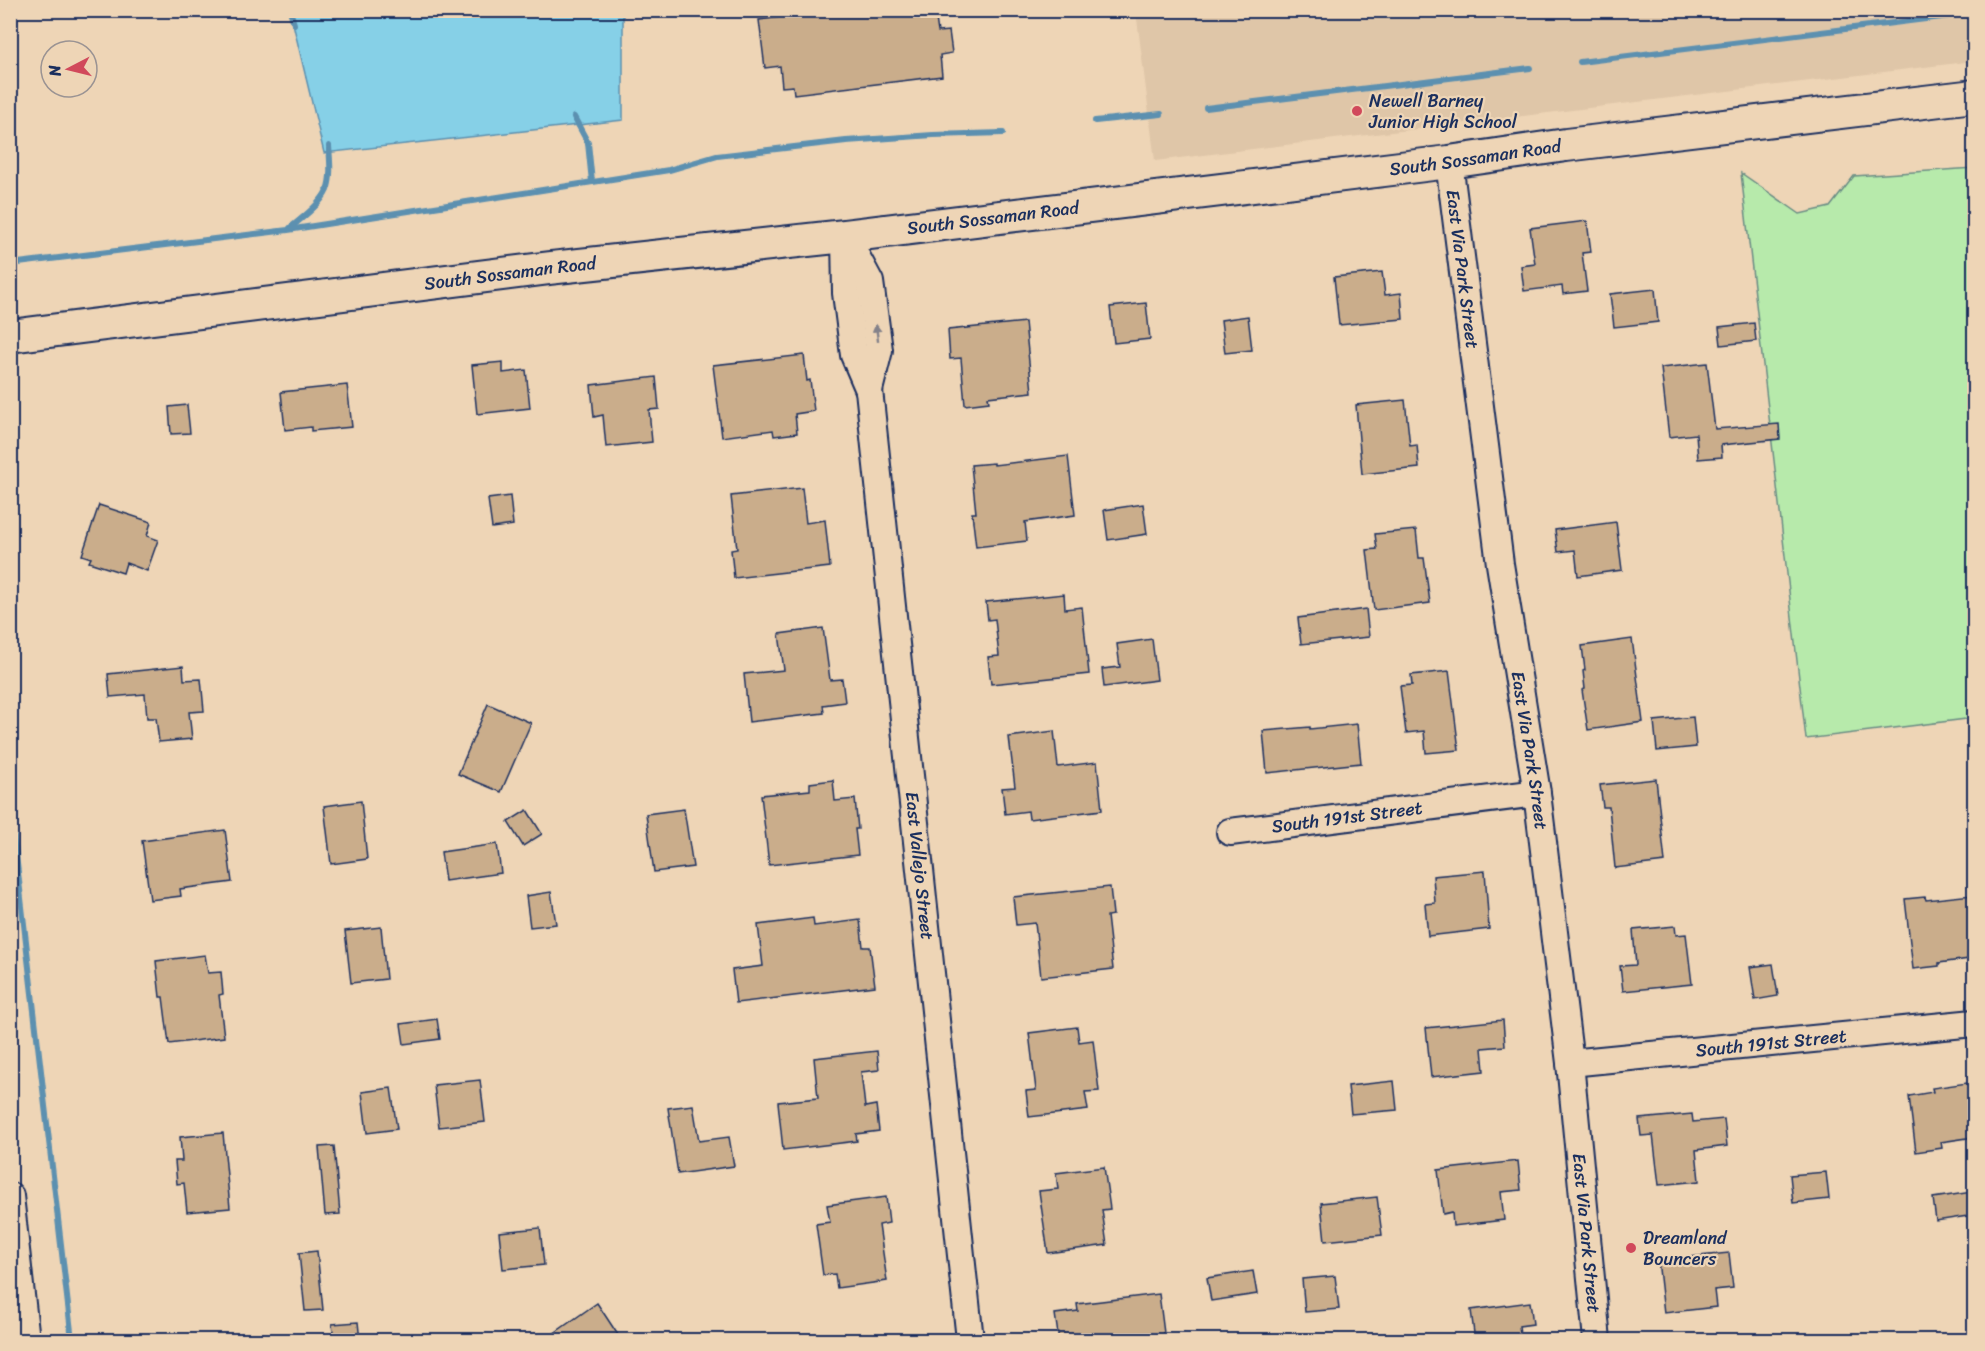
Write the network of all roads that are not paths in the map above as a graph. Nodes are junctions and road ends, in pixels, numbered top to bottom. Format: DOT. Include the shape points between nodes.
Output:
graph roads {
  1 [pos="1974,96"];
  2 [pos="1449,162"];
  3 [pos="845,236"];
  4 [pos="10,336"];
  5 [pos="1537,794"];
  6 [pos="1230,832"];
  7 [pos="1974,1023"];
  8 [pos="1570,1063"];
  9 [pos="10,1196"];
  10 [pos="26,1341"];
  11 [pos="970,1341"];
  12 [pos="1597,1341"];
  1 -- 2 [label="main road, South Sossaman Road"];
  2 -- 3 [label="main road, South Sossaman Road"];
  2 -- 5 [label="street, East Via Park Street" via="1500,564"];
  3 -- 4 [label="main road, South Sossaman Road" via="550,268"];
  3 -- 11 [label="street, East Vallejo Street" via="870,282 879,350 869,390"];
  5 -- 6 [label="street, South 191st Street"];
  5 -- 8 [label="street, East Via Park Street"];
  7 -- 8 [label="street, South 191st Street"];
  8 -- 12 [label="street, East Via Park Street"];
  9 -- 10 [label="street"];
}
